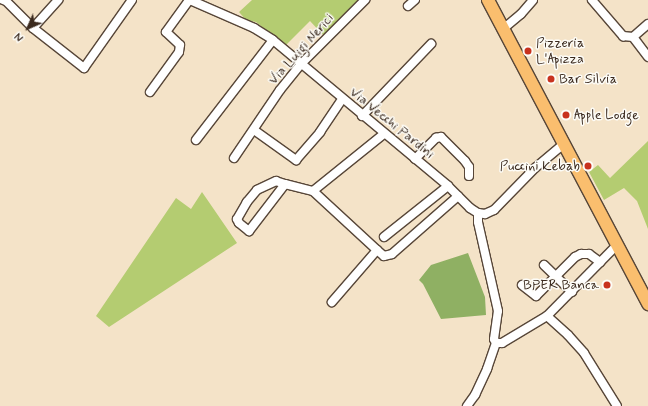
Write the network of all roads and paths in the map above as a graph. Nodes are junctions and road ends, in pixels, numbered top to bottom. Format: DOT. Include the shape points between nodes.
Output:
graph roads {
  1 [pos="3,0"];
  2 [pos="58,0"];
  3 [pos="132,0"];
  4 [pos="189,0"];
  5 [pos="365,0"];
  6 [pos="488,0"];
  7 [pos="534,0"];
  8 [pos="592,0"];
  9 [pos="202,3"];
  10 [pos="648,24"];
  11 [pos="33,28"];
  12 [pos="503,29"];
  13 [pos="633,37"];
  14 [pos="273,40"];
  15 [pos="430,44"];
  16 [pos="648,58"];
  17 [pos="301,64"];
  18 [pos="150,92"];
  19 [pos="342,99"];
  20 [pos="362,116"];
  21 [pos="254,130"];
  22 [pos="384,134"];
  23 [pos="196,140"];
  24 [pos="564,144"];
  25 [pos="234,158"];
  26 [pos="415,159"];
  27 [pos="469,176"];
  28 [pos="285,184"];
  29 [pos="448,186"];
  30 [pos="313,191"];
  31 [pos="458,196"];
  32 [pos="478,213"];
  33 [pos="384,237"];
  34 [pos="617,244"];
  35 [pos="377,250"];
  36 [pos="600,262"];
  37 [pos="544,265"];
  38 [pos="556,276"];
  39 [pos="522,285"];
  40 [pos="572,292"];
  41 [pos="332,302"];
  42 [pos="648,304"];
  43 [pos="547,316"];
  44 [pos="496,343"];
  45 [pos="467,406"];
  46 [pos="617,406"];
  1 -- 11 [label="street" via="6,0"];
  2 -- 11 [label="street"];
  3 -- 11 [label="street" via="84,68"];
  4 -- 9 [label="street, Via Vecchi Pardini"];
  4 -- 18 [label="street" via="166,32 180,45 179,52"];
  5 -- 17 [label="street, Via Luigi Nerici"];
  6 -- 12 [label="main road"];
  7 -- 12 [label="street"];
  8 -- 13 [label="street" via="620,34 628,38"];
  9 -- 14 [label="street, Via Vecchi Pardini"];
  10 -- 13 [label="street"];
  12 -- 24 [label="main road"];
  13 -- 16 [label="street"];
  14 -- 17 [label="street, Via Vecchi Pardini"];
  14 -- 23 [label="street"];
  15 -- 20 [label="street"];
  17 -- 19 [label="street, Via Vecchi Pardini"];
  17 -- 21 [label="street, Via Luigi Nerici" via="280,90"];
  19 -- 20 [label="street, Via Vecchi Pardini"];
  19 -- 21 [label="street" via="320,132 296,160"];
  20 -- 22 [label="street, Via Vecchi Pardini"];
  21 -- 25 [label="street, Via Luigi Nerici"];
  22 -- 26 [label="street, Via Vecchi Pardini"];
  22 -- 30 [label="street"];
  24 -- 32 [label="street" via="535,168 494,210 485,214"];
  24 -- 34 [label="main road"];
  26 -- 27 [label="street" via="436,138 441,137 469,167"];
  26 -- 29 [label="street, Via Vecchi Pardini"];
  28 -- 28 [label="street" via="276,181 257,190 237,219 239,223 249,231"];
  28 -- 30 [label="street"];
  29 -- 31 [label="street, Via Vecchi Pardini"];
  29 -- 33 [label="street"];
  30 -- 35 [label="street"];
  31 -- 32 [label="street, Via Vecchi Pardini"];
  31 -- 35 [label="street" via="392,254 384,256"];
  32 -- 44 [label="street" via="498,311 494,339"];
  34 -- 36 [label="street"];
  34 -- 42 [label="main road"];
  35 -- 41 [label="street"];
  36 -- 38 [label="street" via="589,254 581,254"];
  36 -- 40 [label="street"];
  37 -- 38 [label="street"];
  38 -- 39 [label="street" via="536,296"];
  38 -- 40 [label="street"];
  40 -- 43 [label="street"];
  43 -- 44 [label="street" via="502,343"];
  43 -- 46 [label="street" via="584,353"];
  44 -- 45 [label="street" via="487,369"];
}
